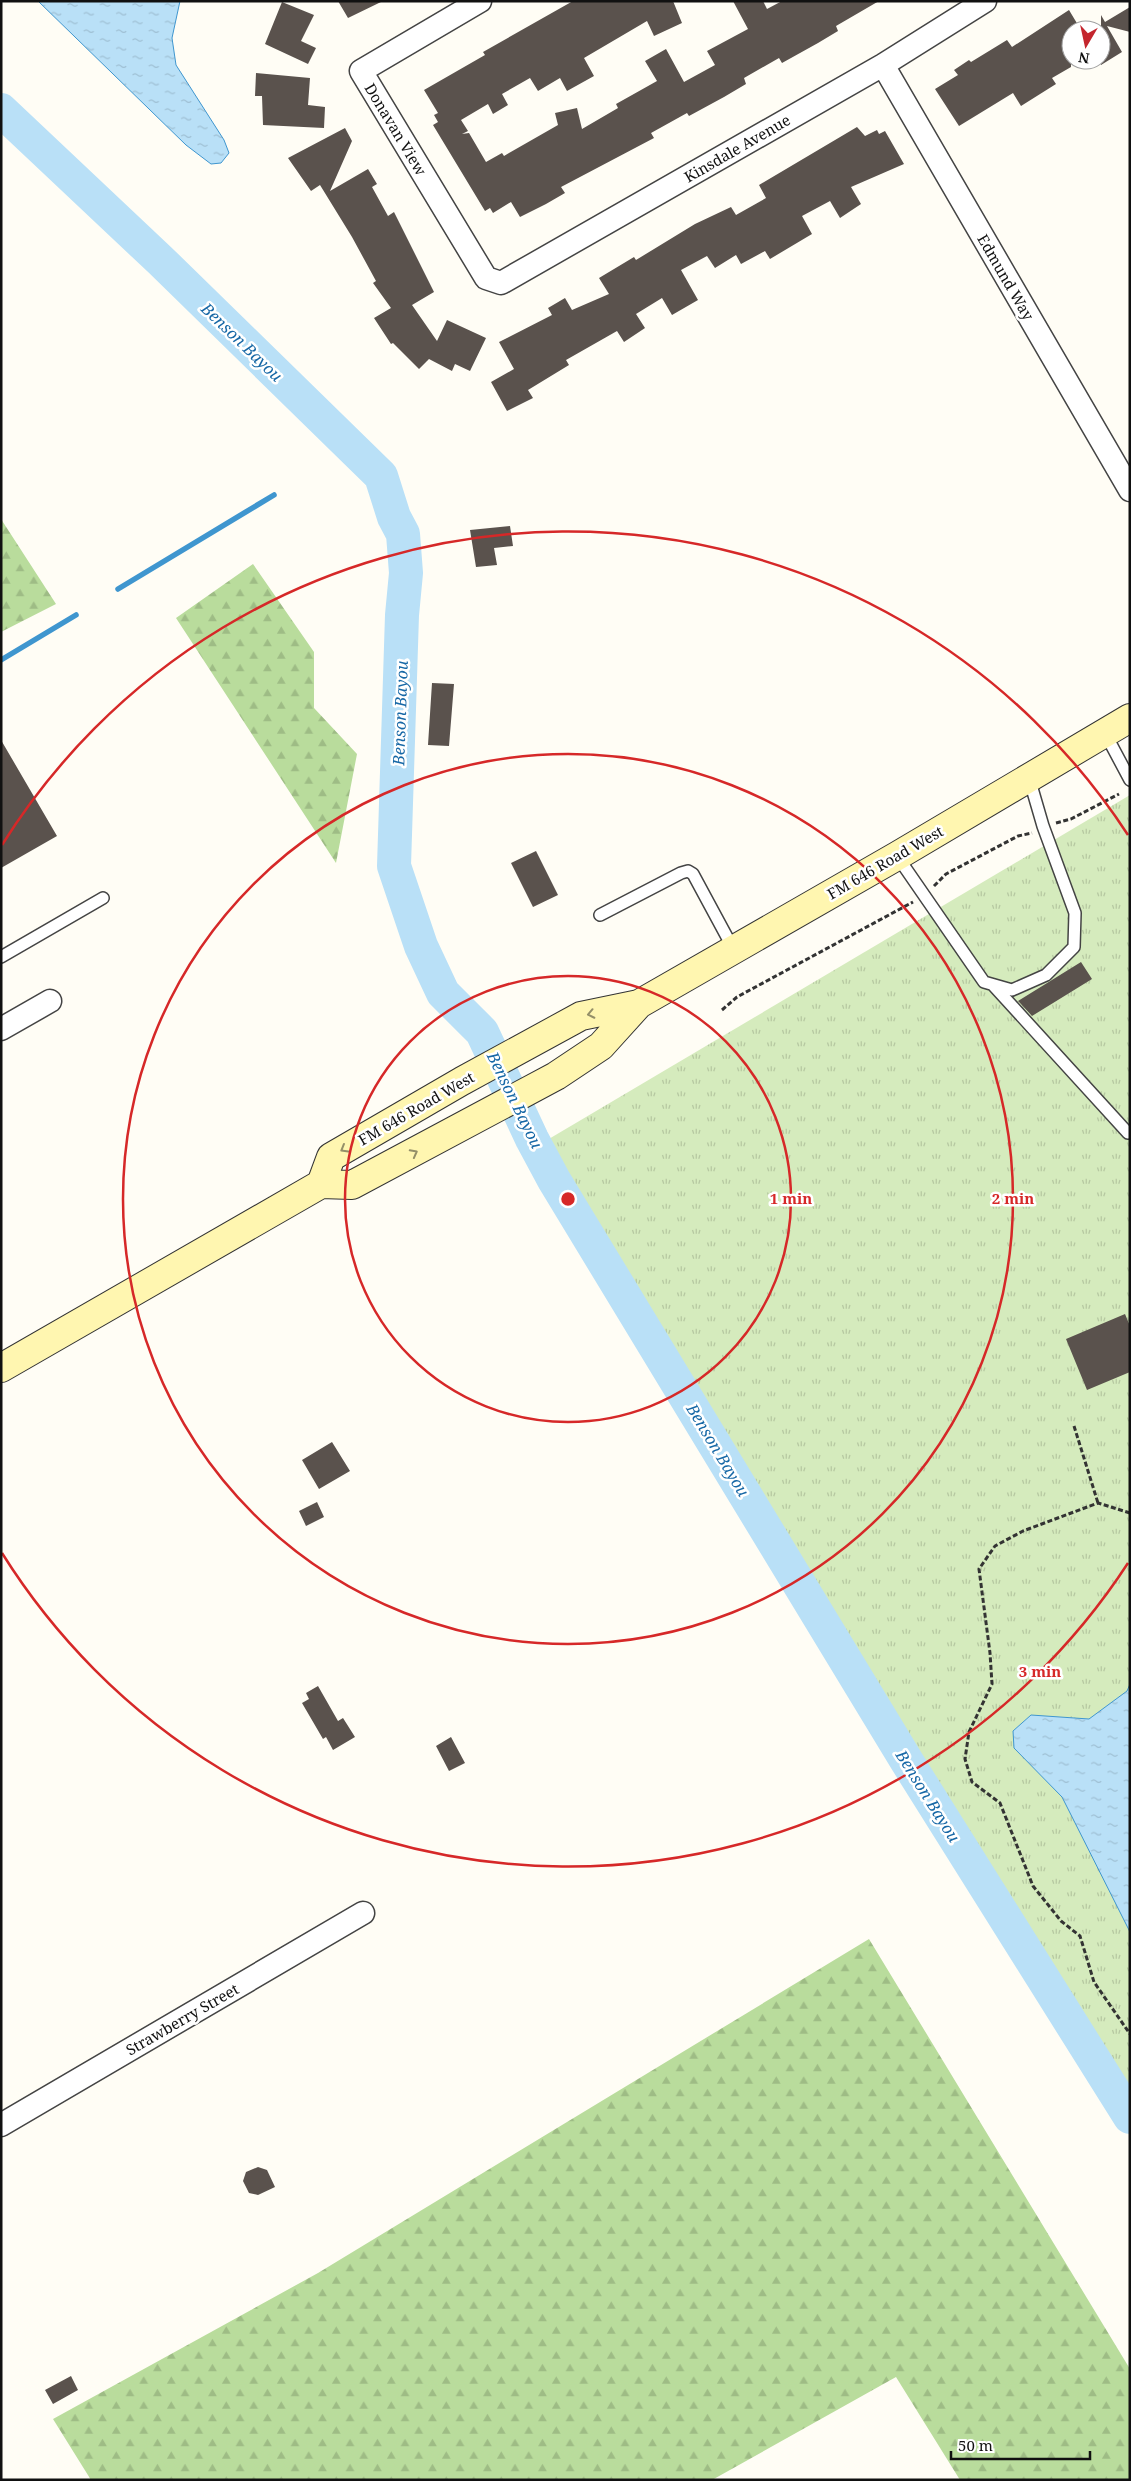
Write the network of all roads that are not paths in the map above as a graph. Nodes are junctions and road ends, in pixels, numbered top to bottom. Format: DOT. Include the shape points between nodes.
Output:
graph roads {
  1 [pos="480,1"];
  2 [pos="985,1"];
  3 [pos="883,64"];
  4 [pos="486,278"];
  5 [pos="1130,490"];
  6 [pos="1130,718"];
  7 [pos="1105,733"];
  8 [pos="1029,778"];
  9 [pos="1130,780"];
  10 [pos="897,856"];
  11 [pos="103,898"];
  12 [pos="600,914"];
  13 [pos="734,950"];
  14 [pos="1,956"];
  15 [pos="991,984"];
  16 [pos="50,1001"];
  17 [pos="639,1004"];
  18 [pos="1,1029"];
  19 [pos="1128,1133"];
  20 [pos="321,1184"];
  21 [pos="1,1368"];
  22 [pos="363,1913"];
  23 [pos="1,2124"];
  1 -- 4 [label="street, Donavan View" via="361,71"];
  2 -- 3 [label="street, Kinsdale Avenue"];
  3 -- 4 [label="street, Kinsdale Avenue" via="501,284"];
  3 -- 5 [label="street, Edmund Way"];
  6 -- 7 [label="main road, FM 646 Road West"];
  7 -- 8 [label="main road, FM 646 Road West"];
  7 -- 9 [label="lane"];
  8 -- 10 [label="main road, FM 646 Road West"];
  8 -- 15 [label="lane" via="1075,913 1074,947 1046,975 1012,990"];
  10 -- 13 [label="main road, FM 646 Road West"];
  10 -- 15 [label="lane" via="984,982"];
  11 -- 14 [label="lane"];
  12 -- 13 [label="lane" via="688,871 693,874"];
  13 -- 17 [label="main road, FM 646 Road West"];
  15 -- 19 [label="lane"];
  16 -- 18 [label="street"];
  20 -- 17 [label="main road, FM 646 Road West, one-way" via="352,1185 556,1076 601,1046"];
  17 -- 20 [label="main road, FM 646 Road West, one-way" via="581,1016 462,1081 331,1157"];
  20 -- 21 [label="main road"];
  22 -- 23 [label="street, Strawberry Street"];
}
